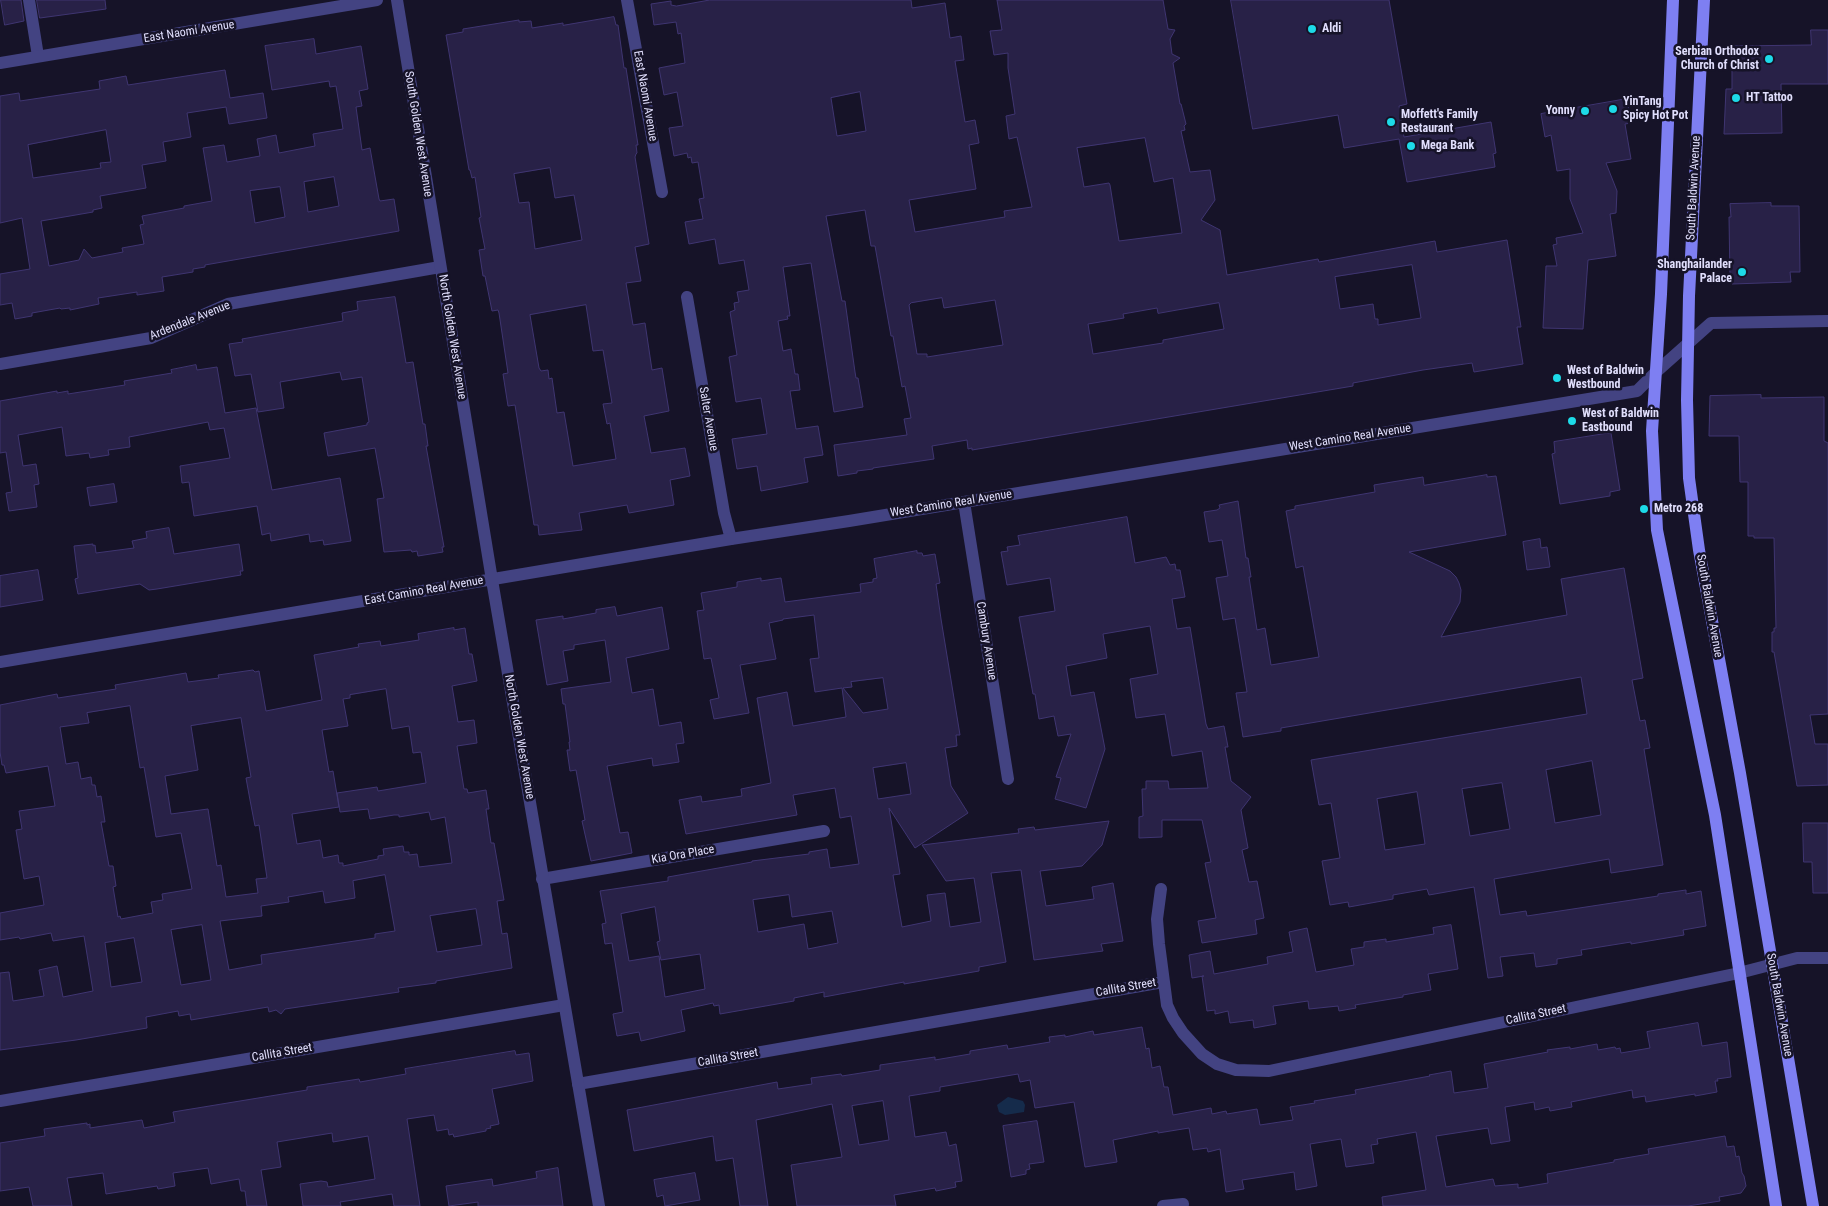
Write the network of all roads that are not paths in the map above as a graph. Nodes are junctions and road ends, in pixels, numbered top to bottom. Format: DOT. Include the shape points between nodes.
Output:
graph roads {
  1 [pos="29,0"];
  2 [pos="377,0"];
  3 [pos="397,0"];
  4 [pos="627,0"];
  5 [pos="1673,0"];
  6 [pos="1704,0"];
  7 [pos="38,56"];
  8 [pos="0,63"];
  9 [pos="662,192"];
  10 [pos="440,267"];
  11 [pos="687,298"];
  12 [pos="1828,321"];
  13 [pos="1688,344"];
  14 [pos="0,364"];
  15 [pos="1656,372"];
  16 [pos="964,502"];
  17 [pos="849,521"];
  18 [pos="731,539"];
  19 [pos="492,580"];
  20 [pos="0,662"];
  21 [pos="1008,780"];
  22 [pos="824,831"];
  23 [pos="542,879"];
  24 [pos="1161,889"];
  25 [pos="1828,958"];
  26 [pos="1772,965"];
  27 [pos="1739,973"];
  28 [pos="1163,982"];
  29 [pos="564,1005"];
  30 [pos="578,1084"];
  31 [pos="0,1101"];
  32 [pos="1183,1204"];
  33 [pos="599,1206"];
  34 [pos="1163,1206"];
  35 [pos="1776,1206"];
  36 [pos="1813,1206"];
  1 -- 7 [label="street"];
  2 -- 7 [label="street, East Naomi Avenue"];
  3 -- 10 [label="street, South Golden West Avenue"];
  4 -- 9 [label="street, East Naomi Avenue"];
  5 -- 15 [label="main road"];
  6 -- 13 [label="main road, South Baldwin Avenue"];
  7 -- 8 [label="street, East Naomi Avenue"];
  10 -- 14 [label="street, Ardendale Avenue" via="228,304 151,338"];
  10 -- 19 [label="street, North Golden West Avenue"];
  11 -- 18 [label="street, Salter Avenue"];
  12 -- 13 [label="street, West Camino Real Avenue" via="1711,323"];
  13 -- 15 [label="street, West Camino Real Avenue"];
  13 -- 26 [label="main road, South Baldwin Avenue" via="1689,478"];
  15 -- 16 [label="street, West Camino Real Avenue" via="1637,391"];
  15 -- 27 [label="main road" via="1652,431 1657,530 1716,815"];
  16 -- 17 [label="street, West Camino Real Avenue"];
  16 -- 21 [label="street, Cambury Avenue"];
  17 -- 18 [label="street, East Camino Real Avenue"];
  18 -- 19 [label="street, East Camino Real Avenue"];
  19 -- 20 [label="street, East Camino Real Avenue"];
  19 -- 23 [label="street, North Golden West Avenue"];
  22 -- 23 [label="street, Kia Ora Place"];
  23 -- 29 [label="street, North Golden West Avenue"];
  24 -- 28 [label="street" via="1157,919"];
  25 -- 26 [label="street, Callita Street" via="1800,958"];
  26 -- 27 [label="street, Callita Street"];
  26 -- 36 [label="main road, South Baldwin Avenue"];
  27 -- 28 [label="street, Callita Street" via="1255,1072 1217,1064 1202,1054 1173,1018"];
  27 -- 35 [label="main road"];
  28 -- 30 [label="street, Callita Street"];
  29 -- 30 [label="street, North Golden West Avenue"];
  29 -- 31 [label="street, Callita Street"];
  30 -- 33 [label="street, North Golden West Avenue"];
  32 -- 34 [label="street"];
}
